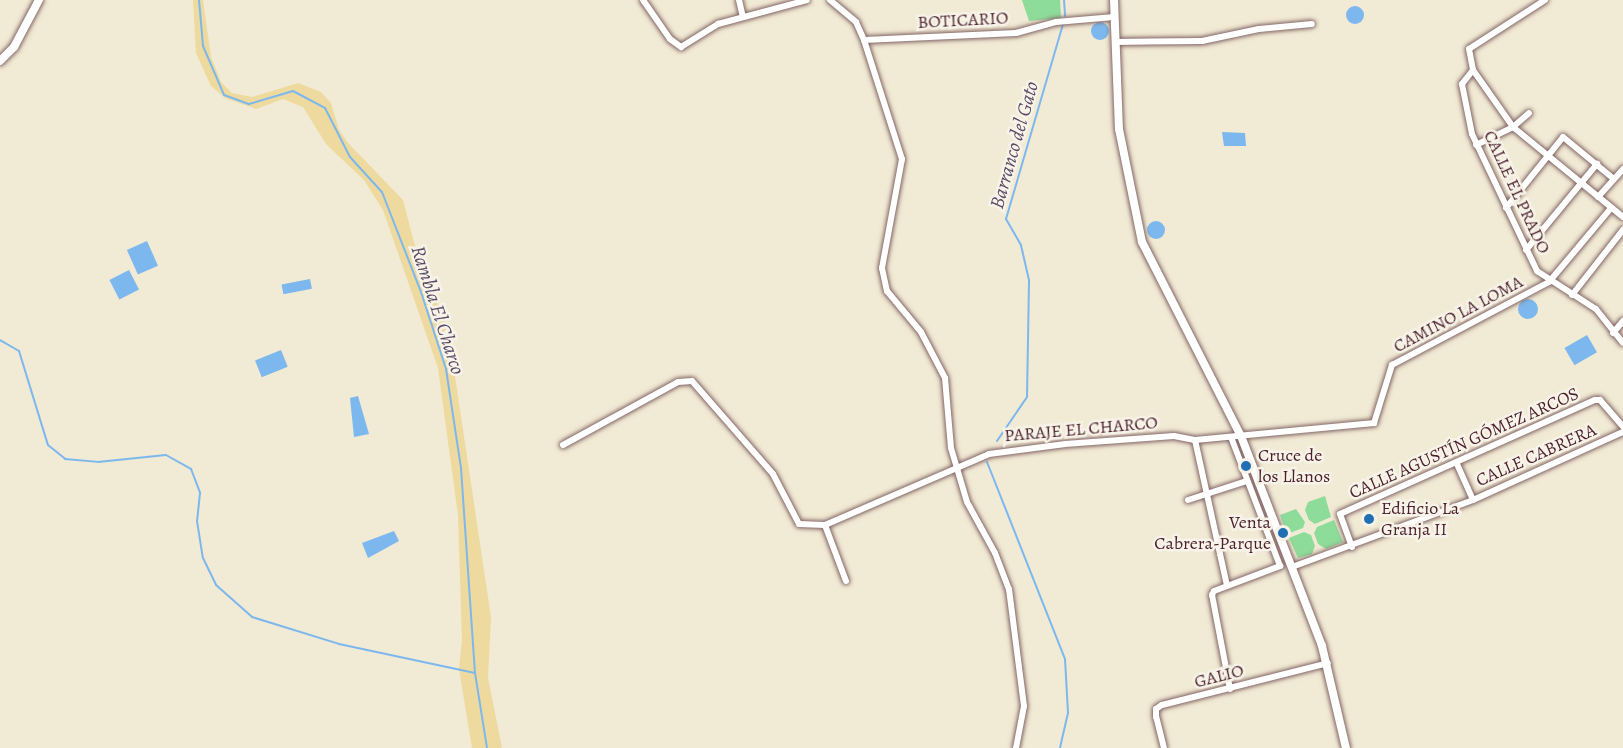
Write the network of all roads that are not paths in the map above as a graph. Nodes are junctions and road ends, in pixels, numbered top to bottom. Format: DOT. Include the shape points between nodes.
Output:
graph roads {
  1 [pos="39,0"];
  2 [pos="643,0"];
  3 [pos="739,0"];
  4 [pos="807,0"];
  5 [pos="830,0"];
  6 [pos="1114,0"];
  7 [pos="1545,0"];
  8 [pos="743,17"];
  9 [pos="1114,17"];
  10 [pos="1312,24"];
  11 [pos="864,40"];
  12 [pos="1115,42"];
  13 [pos="0,61"];
  14 [pos="1473,70"];
  15 [pos="1528,112"];
  16 [pos="1513,127"];
  17 [pos="1476,145"];
  18 [pos="1548,156"];
  19 [pos="1597,164"];
  20 [pos="1623,169"];
  21 [pos="1614,178"];
  22 [pos="1581,184"];
  23 [pos="1598,197"];
  24 [pos="1506,208"];
  25 [pos="1611,208"];
  26 [pos="1623,217"];
  27 [pos="1623,230"];
  28 [pos="1526,250"];
  29 [pos="1549,282"];
  30 [pos="1572,295"];
  31 [pos="1623,321"];
  32 [pos="1613,333"];
  33 [pos="1623,343"];
  34 [pos="1623,426"];
  35 [pos="1623,432"];
  36 [pos="1241,436"];
  37 [pos="1231,437"];
  38 [pos="1196,440"];
  39 [pos="563,445"];
  40 [pos="1457,464"];
  41 [pos="960,470"];
  42 [pos="1247,481"];
  43 [pos="1206,495"];
  44 [pos="1473,500"];
  45 [pos="1188,501"];
  46 [pos="825,525"];
  47 [pos="1352,547"];
  48 [pos="1292,567"];
  49 [pos="846,582"];
  50 [pos="1227,586"];
  51 [pos="1328,663"];
  52 [pos="1230,689"];
  53 [pos="1016,748"];
  54 [pos="1164,748"];
  55 [pos="1346,748"];
  1 -- 13 [label="street" via="14,47"];
  2 -- 8 [label="street" via="676,46 681,47 706,30"];
  3 -- 8 [label="street"];
  4 -- 8 [label="street"];
  5 -- 11 [label="street" via="856,22"];
  6 -- 9 [label="street"];
  7 -- 14 [label="street" via="1469,49"];
  9 -- 11 [label="street, BOTICARIO" via="1056,22 1016,33"];
  9 -- 12 [label="street"];
  10 -- 12 [label="street" via="1259,29 1202,41"];
  11 -- 41 [label="street" via="902,159 882,268 887,291 921,332 945,378 951,448"];
  12 -- 36 [label="street" via="1119,129 1142,242"];
  14 -- 16 [label="street"];
  14 -- 17 [label="street, CALLE EL PRADO" via="1462,84"];
  15 -- 16 [label="street"];
  16 -- 17 [label="street"];
  16 -- 18 [label="street"];
  17 -- 24 [label="street, CALLE EL PRADO"];
  18 -- 19 [label="street" via="1563,137"];
  18 -- 22 [label="street"];
  18 -- 24 [label="street"];
  19 -- 21 [label="street"];
  19 -- 22 [label="street"];
  20 -- 21 [label="street"];
  21 -- 23 [label="street"];
  22 -- 23 [label="street"];
  22 -- 28 [label="street"];
  23 -- 25 [label="street"];
  24 -- 28 [label="street, CALLE EL PRADO"];
  25 -- 26 [label="street"];
  25 -- 29 [label="street"];
  27 -- 30 [label="street"];
  28 -- 29 [label="street, CALLE EL PRADO"];
  29 -- 30 [label="street, CALLE EL PRADO"];
  29 -- 36 [label="street, CAMINO LA LOMA" via="1392,366 1374,423"];
  30 -- 32 [label="street, CALLE EL PRADO" via="1596,309"];
  31 -- 32 [label="street"];
  32 -- 33 [label="street, CALLE EL PRADO"];
  34 -- 40 [label="street, CALLE AGUSTÍN GÓMEZ ARCOS" via="1600,400 1595,400"];
  35 -- 44 [label="street, CALLE CABRERA"];
  36 -- 37 [label="street, PARAJE EL CHARCO"];
  36 -- 48 [label="street"];
  37 -- 38 [label="street, PARAJE EL CHARCO"];
  37 -- 42 [label="street"];
  38 -- 41 [label="street, PARAJE EL CHARCO" via="1174,436 1006,450 970,461"];
  38 -- 43 [label="street"];
  39 -- 46 [label="street" via="678,382 692,381 772,474 799,524"];
  40 -- 44 [label="street"];
  40 -- 47 [label="street, CALLE AGUSTÍN GÓMEZ ARCOS" via="1340,514"];
  41 -- 46 [label="street, PARAJE EL CHARCO"];
  41 -- 53 [label="street" via="967,502 995,553 1009,589 1024,706"];
  42 -- 43 [label="street"];
  42 -- 50 [label="street" via="1280,566"];
  43 -- 45 [label="street"];
  43 -- 50 [label="street"];
  44 -- 47 [label="street, CALLE CABRERA"];
  46 -- 49 [label="street"];
  47 -- 48 [label="street, CALLE CABRERA"];
  48 -- 51 [label="street"];
  50 -- 52 [label="street" via="1212,596"];
  51 -- 52 [label="street, GALIO"];
  51 -- 55 [label="street"];
  52 -- 54 [label="street, GALIO" via="1156,709"];
}
